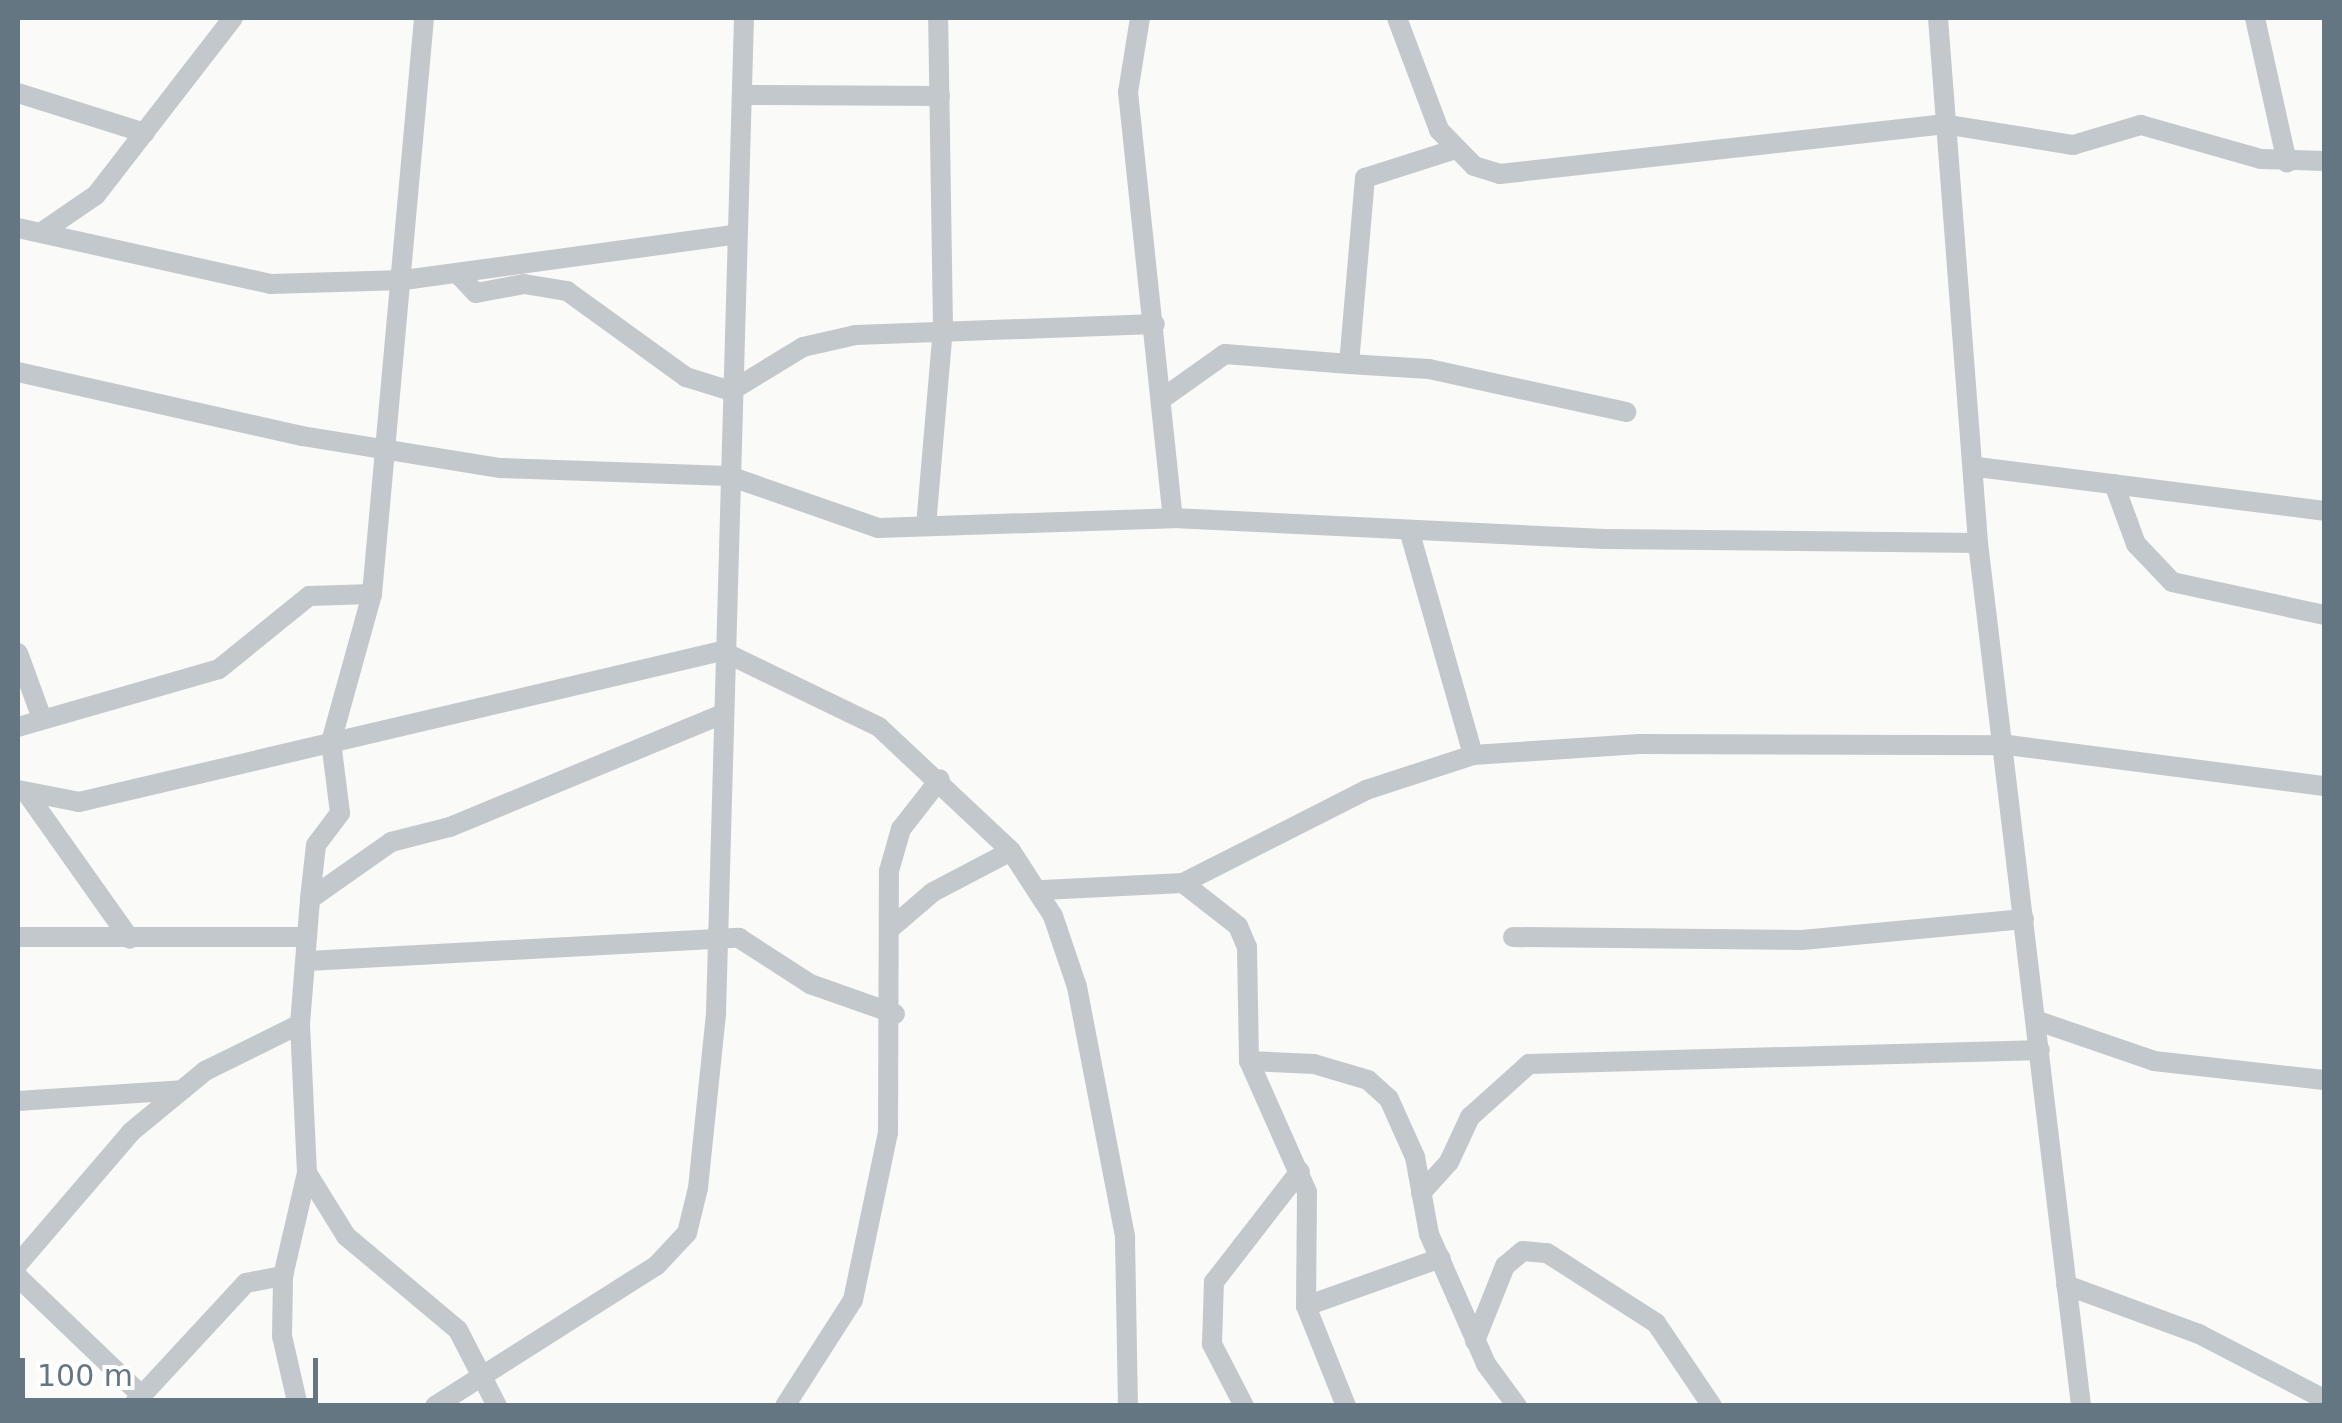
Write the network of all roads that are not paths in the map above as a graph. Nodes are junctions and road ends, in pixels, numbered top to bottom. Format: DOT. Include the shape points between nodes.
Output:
graph roads {
  1 [pos="233,18"];
  2 [pos="424,18"];
  3 [pos="938,18"];
  4 [pos="1140,18"];
  5 [pos="1398,18"];
  6 [pos="1936,18"];
  7 [pos="2256,18"];
  8 [pos="740,21"];
  9 [pos="18,92"];
  10 [pos="746,95"];
  11 [pos="940,96"];
  12 [pos="1943,124"];
  13 [pos="145,133"];
  14 [pos="1453,150"];
  15 [pos="2324,161"];
  16 [pos="2287,162"];
  17 [pos="18,228"];
  18 [pos="42,232"];
  19 [pos="733,235"];
  20 [pos="458,274"];
  21 [pos="404,280"];
  22 [pos="1155,324"];
  23 [pos="943,326"];
  24 [pos="1350,364"];
  25 [pos="18,372"];
  26 [pos="730,392"];
  27 [pos="1163,398"];
  28 [pos="1626,412"];
  29 [pos="386,450"];
  30 [pos="1977,466"];
  31 [pos="729,476"];
  32 [pos="2114,484"];
  33 [pos="2324,511"];
  34 [pos="1173,518"];
  35 [pos="926,526"];
  36 [pos="1409,530"];
  37 [pos="1978,543"];
  38 [pos="372,594"];
  39 [pos="2324,615"];
  40 [pos="722,651"];
  41 [pos="18,652"];
  42 [pos="720,715"];
  43 [pos="40,716"];
  44 [pos="18,727"];
  45 [pos="331,742"];
  46 [pos="2008,745"];
  47 [pos="1473,754"];
  48 [pos="940,779"];
  49 [pos="2324,786"];
  50 [pos="23,792"];
  51 [pos="1011,852"];
  52 [pos="1183,883"];
  53 [pos="1043,890"];
  54 [pos="310,899"];
  55 [pos="2024,919"];
  56 [pos="891,928"];
  57 [pos="18,937"];
  58 [pos="304,937"];
  59 [pos="1513,937"];
  60 [pos="130,939"];
  61 [pos="712,942"];
  62 [pos="308,961"];
  63 [pos="895,1014"];
  64 [pos="2038,1021"];
  65 [pos="300,1024"];
  66 [pos="2040,1050"];
  67 [pos="1249,1061"];
  68 [pos="2324,1080"];
  69 [pos="184,1090"];
  70 [pos="18,1101"];
  71 [pos="1300,1171"];
  72 [pos="307,1172"];
  73 [pos="1421,1193"];
  74 [pos="1440,1258"];
  75 [pos="18,1264"];
  76 [pos="283,1276"];
  77 [pos="18,1277"];
  78 [pos="2066,1286"];
  79 [pos="1306,1306"];
  80 [pos="1488,1307"];
  81 [pos="1465,1312"];
  82 [pos="1475,1341"];
  83 [pos="477,1375"];
  84 [pos="2324,1399"];
  85 [pos="138,1401"];
  86 [pos="1344,1405"];
  87 [pos="298,1406"];
  88 [pos="436,1406"];
  89 [pos="497,1406"];
  90 [pos="785,1406"];
  91 [pos="1128,1406"];
  92 [pos="1244,1406"];
  93 [pos="1517,1406"];
  94 [pos="1712,1406"];
  95 [pos="2081,1406"];
  1 -- 13 [label="street"];
  2 -- 21 [label="street"];
  3 -- 11 [label="street"];
  4 -- 22 [label="street" via="1128,92"];
  5 -- 14 [label="street"];
  6 -- 12 [label="street"];
  7 -- 16 [label="street"];
  8 -- 10 [label="street"];
  9 -- 13 [label="street"];
  10 -- 11 [label="street"];
  10 -- 19 [label="street"];
  11 -- 23 [label="street"];
  12 -- 14 [label="street" via="1500,174"];
  12 -- 16 [label="street" via="2072,145 2141,125"];
  12 -- 30 [label="street"];
  13 -- 18 [label="street" via="96,196"];
  14 -- 24 [label="street" via="1364,178"];
  15 -- 16 [label="street"];
  17 -- 18 [label="street"];
  18 -- 21 [label="street" via="271,284"];
  19 -- 20 [label="street"];
  19 -- 26 [label="street"];
  20 -- 21 [label="street"];
  20 -- 26 [label="street" via="476,293 524,284 567,291 686,377"];
  21 -- 29 [label="street"];
  22 -- 23 [label="street"];
  22 -- 27 [label="street"];
  23 -- 26 [label="street" via="802,346"];
  23 -- 35 [label="street"];
  24 -- 27 [label="street" via="1241,351 1205,364"];
  24 -- 28 [label="street" via="1428,369"];
  25 -- 29 [label="street"];
  26 -- 31 [label="street"];
  27 -- 34 [label="street"];
  29 -- 31 [label="street" via="500,468"];
  29 -- 38 [label="street"];
  30 -- 32 [label="street"];
  30 -- 37 [label="street"];
  31 -- 35 [label="street" via="878,528"];
  31 -- 40 [label="street"];
  32 -- 33 [label="street"];
  32 -- 39 [label="street" via="2136,544 2172,582"];
  34 -- 35 [label="street"];
  34 -- 36 [label="street"];
  36 -- 37 [label="street"];
  36 -- 47 [label="street"];
  37 -- 46 [label="street"];
  38 -- 43 [label="street" via="309,596 218,669"];
  38 -- 45 [label="street"];
  40 -- 42 [label="street"];
  40 -- 45 [label="street"];
  40 -- 48 [label="street" via="879,727"];
  41 -- 43 [label="street"];
  42 -- 54 [label="street" via="450,827 391,842"];
  42 -- 61 [label="street"];
  43 -- 44 [label="street"];
  45 -- 50 [label="street" via="79,802"];
  45 -- 54 [label="street" via="340,813 316,845"];
  46 -- 47 [label="street" via="1640,744"];
  46 -- 49 [label="street"];
  46 -- 55 [label="street"];
  47 -- 52 [label="street" via="1366,790"];
  48 -- 51 [label="street"];
  48 -- 56 [label="street" via="901,830 888,871"];
  50 -- 60 [label="street"];
  51 -- 53 [label="street"];
  51 -- 56 [label="street" via="933,892"];
  52 -- 53 [label="street"];
  52 -- 67 [label="street" via="1238,926 1247,947"];
  53 -- 91 [label="street" via="1077,987 1125,1236"];
  54 -- 58 [label="street"];
  55 -- 59 [label="street" via="1802,940"];
  55 -- 64 [label="street"];
  56 -- 63 [label="street"];
  57 -- 60 [label="street"];
  58 -- 60 [label="street"];
  58 -- 62 [label="street"];
  61 -- 62 [label="street"];
  61 -- 63 [label="street" via="738,938 810,984"];
  61 -- 83 [label="street" via="716,1013 687,1233 656,1266"];
  62 -- 65 [label="street"];
  63 -- 90 [label="street" via="888,1133 853,1300"];
  64 -- 66 [label="street"];
  64 -- 68 [label="street" via="2154,1061"];
  65 -- 69 [label="street"];
  65 -- 72 [label="street"];
  66 -- 73 [label="street" via="1529,1064 1470,1117 1449,1162"];
  66 -- 78 [label="street"];
  67 -- 71 [label="street"];
  67 -- 73 [label="street" via="1314,1064 1368,1080 1389,1099"];
  69 -- 70 [label="street"];
  69 -- 75 [label="street" via="106,1157"];
  71 -- 79 [label="street"];
  71 -- 92 [label="street" via="1214,1282 1212,1344"];
  72 -- 76 [label="street"];
  72 -- 83 [label="street" via="346,1236 458,1330"];
  73 -- 74 [label="street"];
  74 -- 79 [label="street"];
  74 -- 81 [label="street"];
  76 -- 85 [label="street" via="246,1283"];
  76 -- 87 [label="street" via="282,1336"];
  77 -- 85 [label="street"];
  78 -- 84 [label="street" via="2199,1334"];
  78 -- 95 [label="street"];
  79 -- 86 [label="street"];
  80 -- 81 [label="street"];
  80 -- 82 [label="street"];
  80 -- 94 [label="street" via="1505,1266 1523,1252 1548,1253 1656,1323"];
  81 -- 82 [label="street"];
  82 -- 93 [label="street"];
  83 -- 88 [label="street"];
  83 -- 89 [label="street"];
}
